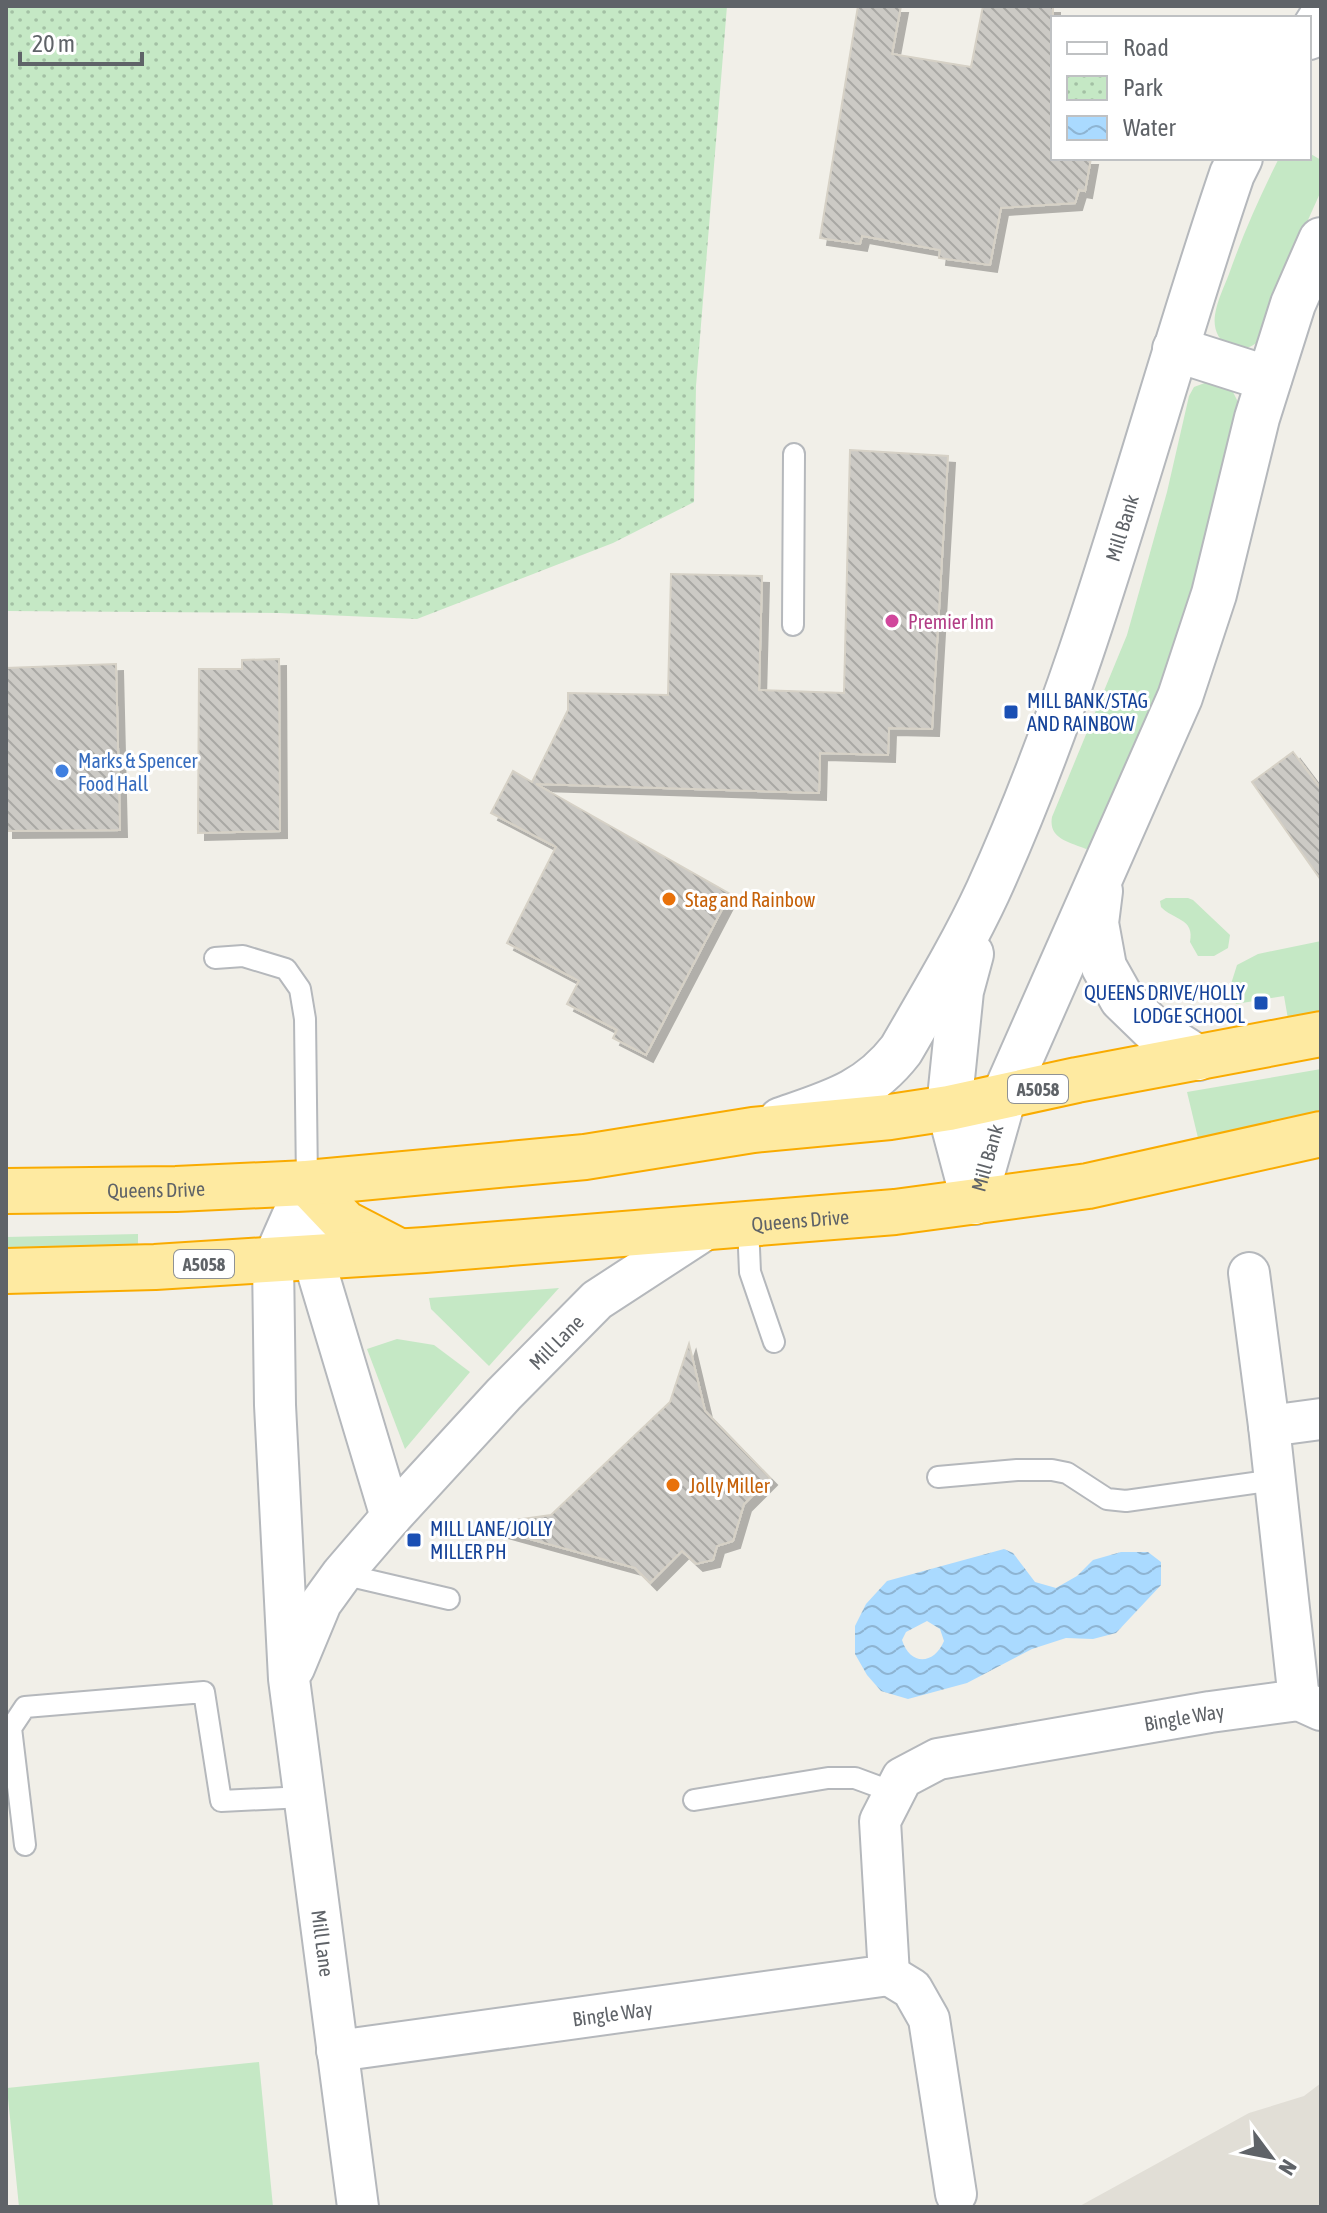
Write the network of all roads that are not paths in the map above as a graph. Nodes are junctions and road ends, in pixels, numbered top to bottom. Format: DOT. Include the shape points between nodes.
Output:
graph roads {
  1 [pos="1239,160"];
  2 [pos="1321,240"];
  3 [pos="1175,349"];
  4 [pos="1269,379"];
  5 [pos="794,454"];
  6 [pos="793,625"];
  7 [pos="1104,865"];
  8 [pos="987,893"];
  9 [pos="215,958"];
  10 [pos="1321,1034"];
  11 [pos="1198,1058"];
  12 [pos="1004,1096"];
  13 [pos="949,1108"];
  14 [pos="753,1130"];
  15 [pos="1321,1134"];
  16 [pos="307,1183"];
  17 [pos="6,1191"];
  18 [pos="974,1202"];
  19 [pos="728,1226"];
  20 [pos="401,1252"];
  21 [pos="293,1259"];
  22 [pos="6,1271"];
  23 [pos="1249,1273"];
  24 [pos="774,1342"];
  25 [pos="1321,1419"];
  26 [pos="1269,1426"];
  27 [pos="938,1477"];
  28 [pos="1274,1480"];
  29 [pos="391,1517"];
  30 [pos="342,1574"];
  31 [pos="449,1599"];
  32 [pos="289,1679"];
  33 [pos="1310,1705"];
  34 [pos="893,1792"];
  35 [pos="304,1797"];
  36 [pos="694,1800"];
  37 [pos="25,1845"];
  38 [pos="889,1975"];
  39 [pos="337,2051"];
  40 [pos="956,2194"];
  41 [pos="358,2207"];
  1 -- 3 [label="street, Mill Bank"];
  2 -- 4 [label="street, Mill Bank"];
  3 -- 4 [label="street"];
  3 -- 8 [label="street, Mill Bank" via="1094,621"];
  4 -- 7 [label="street, Mill Bank" via="1214,594 1185,683"];
  5 -- 6 [label="lane"];
  7 -- 11 [label="street, Mill Bank" via="1096,923 1104,967 1130,1008"];
  7 -- 12 [label="street, Mill Bank"];
  8 -- 13 [label="street, Mill Bank" via="961,991"];
  8 -- 14 [label="street, Mill Bank" via="884,1072 834,1102"];
  9 -- 16 [label="lane" via="243,956 286,969 300,989"];
  10 -- 11 [label="highway, Queens Drive / A5058"];
  11 -- 12 [label="highway, Queens Drive / A5058"];
  12 -- 13 [label="highway, Queens Drive / A5058"];
  12 -- 18 [label="street, Mill Bank"];
  13 -- 14 [label="highway, Queens Drive / A5058"];
  13 -- 18 [label="street, Mill Bank"];
  14 -- 16 [label="highway, Queens Drive / A5058" via="585,1157"];
  15 -- 18 [label="highway, Queens Drive / A5058" via="1088,1186"];
  16 -- 17 [label="highway, Queens Drive / A5058"];
  16 -- 20 [label="highway" via="345,1223"];
  16 -- 21 [label="street, Mill Lane"];
  18 -- 19 [label="highway, Queens Drive / A5058"];
  19 -- 20 [label="highway, Queens Drive / A5058"];
  19 -- 24 [label="lane"];
  19 -- 29 [label="street, Mill Lane" via="597,1300"];
  20 -- 21 [label="highway, Queens Drive / A5058"];
  21 -- 22 [label="highway, Queens Drive / A5058"];
  21 -- 29 [label="street, Mill Lane"];
  21 -- 32 [label="street, Mill Lane" via="275,1391"];
  23 -- 26 [label="street, Bingle Way"];
  25 -- 26 [label="street"];
  26 -- 28 [label="street, Bingle Way"];
  27 -- 28 [label="lane" via="1052,1470 1067,1473 1107,1499 1126,1501"];
  28 -- 33 [label="street, Bingle Way"];
  29 -- 30 [label="street, Mill Lane"];
  30 -- 31 [label="lane"];
  30 -- 32 [label="street, Mill Lane" via="321,1603"];
  32 -- 35 [label="street, Mill Lane"];
  33 -- 34 [label="street, Bingle Way" via="1210,1712 938,1759 902,1778"];
  34 -- 36 [label="lane" via="855,1778 828,1778"];
  34 -- 38 [label="street" via="880,1821"];
  35 -- 37 [label="lane" via="221,1801 204,1692 25,1707 11,1728"];
  35 -- 39 [label="street, Mill Lane"];
  38 -- 39 [label="street, Bingle Way"];
  38 -- 40 [label="street" via="912,1989 929,2019"];
  39 -- 41 [label="street, Mill Lane"];
}
